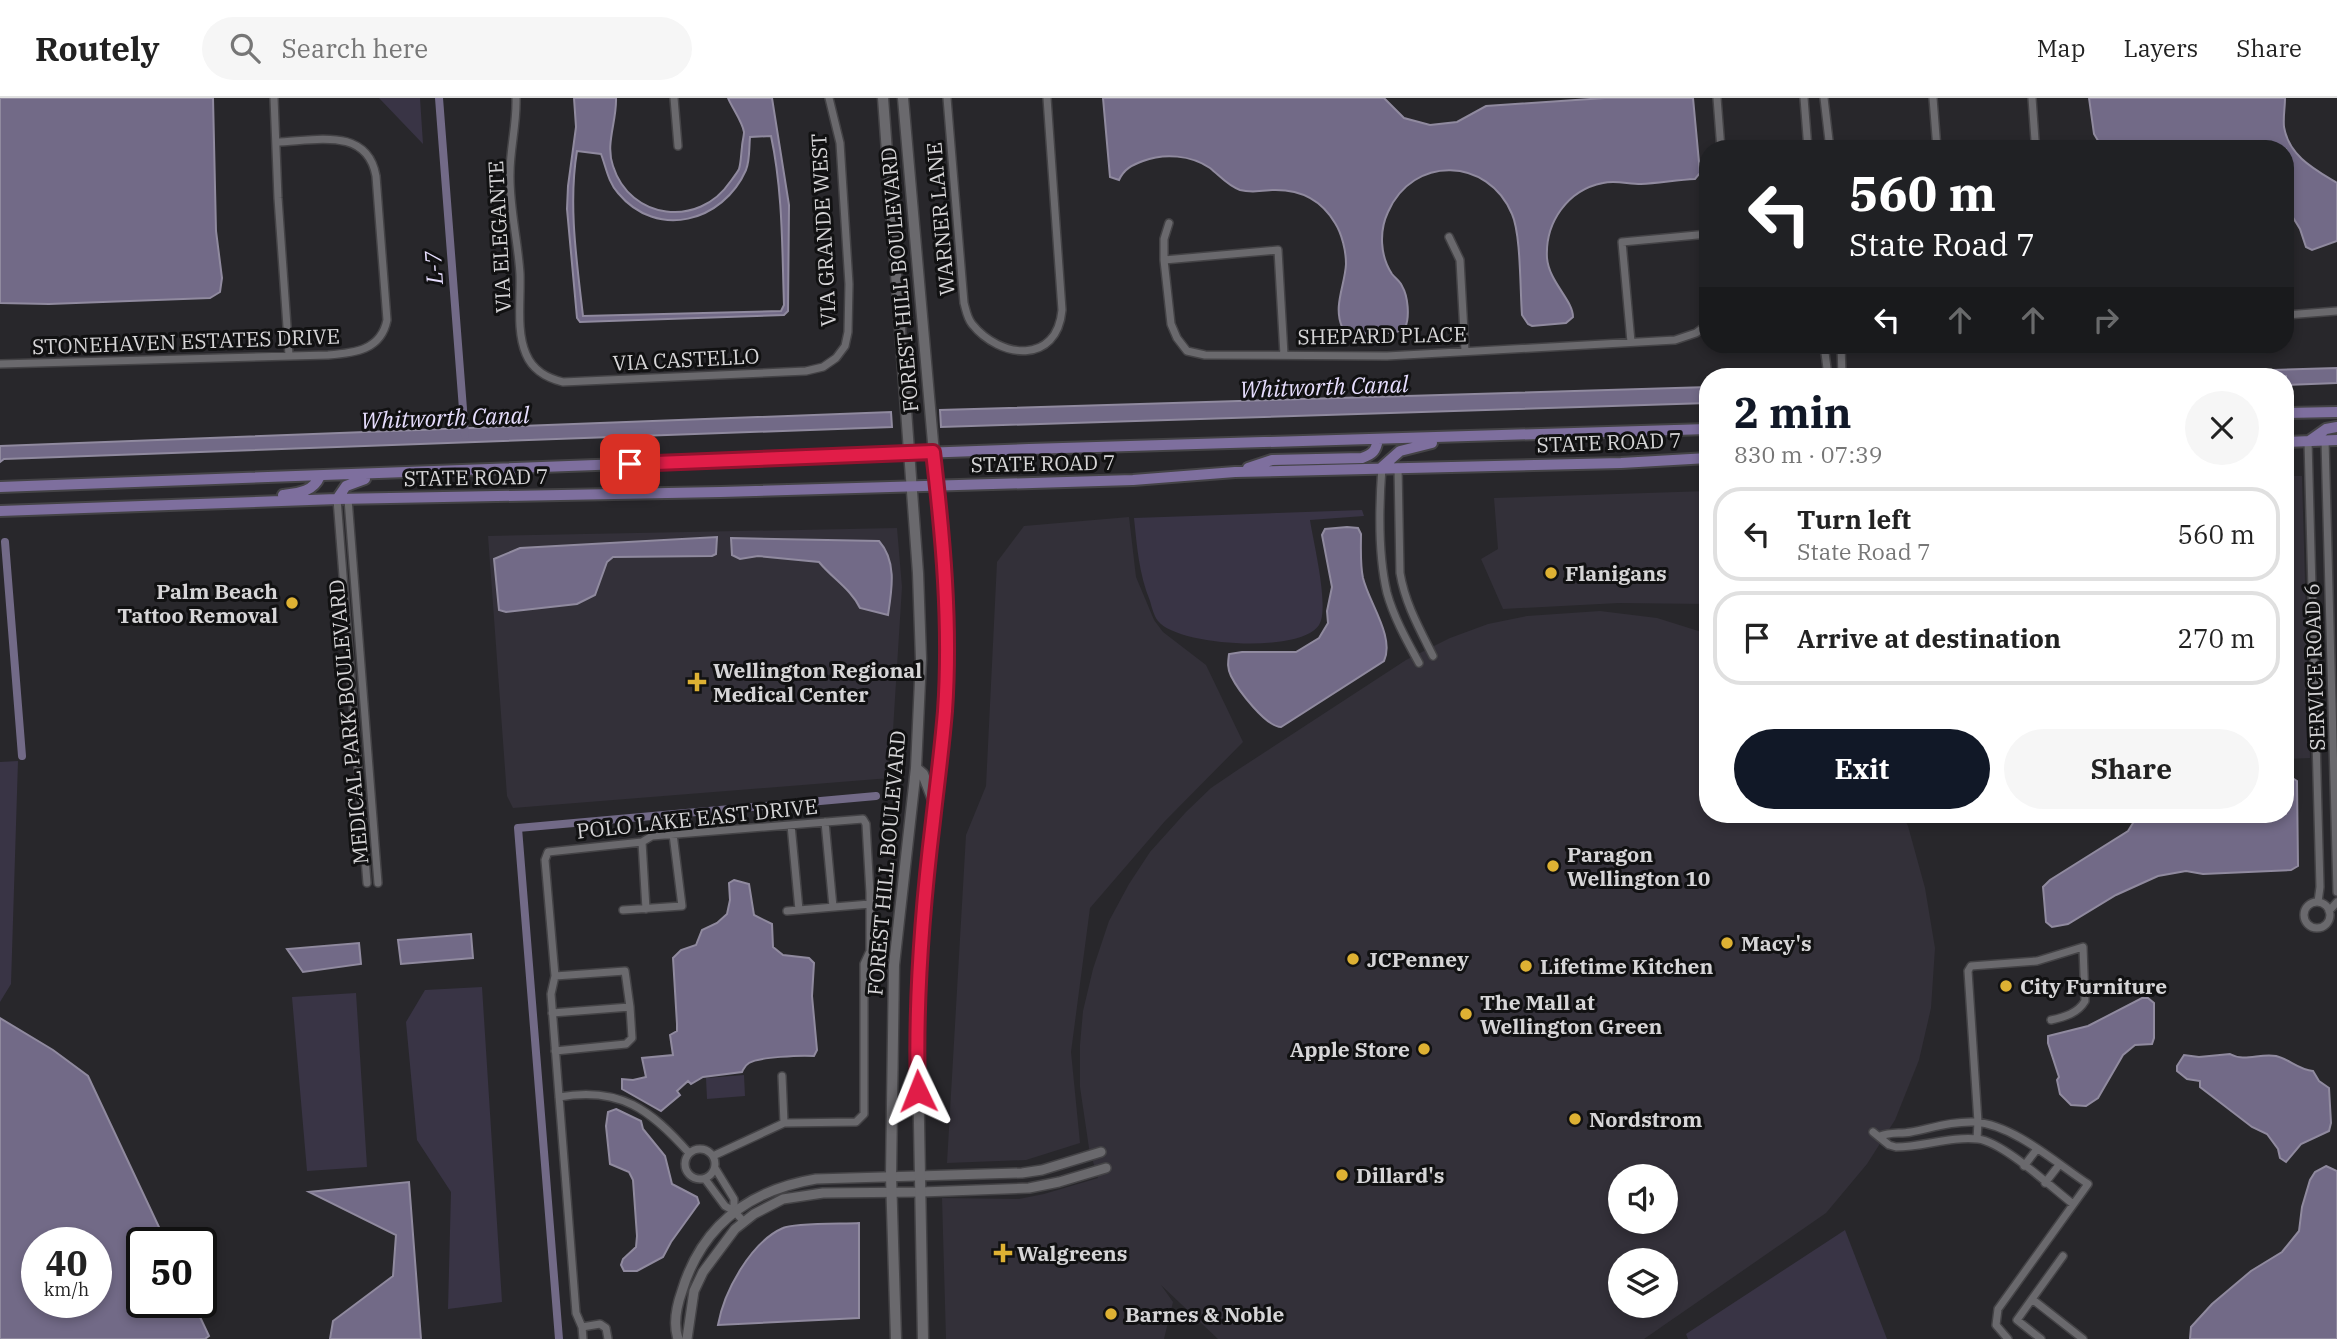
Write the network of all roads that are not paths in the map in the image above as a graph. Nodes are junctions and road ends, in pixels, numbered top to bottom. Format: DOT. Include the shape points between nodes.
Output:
graph roads {
  1 [pos="274,98"];
  2 [pos="516,98"];
  3 [pos="674,98"];
  4 [pos="829,98"];
  5 [pos="883,98"];
  6 [pos="903,98"];
  7 [pos="947,98"];
  8 [pos="1047,98"];
  9 [pos="1717,98"];
  10 [pos="1804,98"];
  11 [pos="1822,98"];
  12 [pos="1933,98"];
  13 [pos="2032,98"];
  14 [pos="1720,140"];
  15 [pos="1807,140"];
  16 [pos="1829,140"];
  17 [pos="1936,140"];
  18 [pos="2035,140"];
  19 [pos="276,142"];
  20 [pos="678,146"];
  21 [pos="1169,223"];
  22 [pos="1699,235"];
  23 [pos="1449,237"];
  24 [pos="1164,260"];
  25 [pos="2337,311"];
  26 [pos="2294,314"];
  27 [pos="1699,331"];
  28 [pos="1631,342"];
  29 [pos="1465,351"];
  30 [pos="289,355"];
  31 [pos="1284,355"];
  32 [pos="836,358"];
  33 [pos="0,364"];
  34 [pos="537,371"];
  35 [pos="2337,412"];
  36 [pos="2294,413"];
  37 [pos="2337,427"];
  38 [pos="1699,429"];
  39 [pos="1462,436"];
  40 [pos="1378,439"];
  41 [pos="2325,440"];
  42 [pos="2337,440"];
  43 [pos="2308,441"];
  44 [pos="2294,442"];
  45 [pos="933,452"];
  46 [pos="908,453"];
  47 [pos="1699,458"];
  48 [pos="1382,467"];
  49 [pos="1398,467"];
  50 [pos="1236,472"];
  51 [pos="402,473"];
  52 [pos="320,476"];
  53 [pos="910,485"];
  54 [pos="937,485"];
  55 [pos="0,488"];
  56 [pos="342,499"];
  57 [pos="232,503"];
  58 [pos="0,511"];
  59 [pos="352,559"];
  60 [pos="341,560"];
  61 [pos="1433,656"];
  62 [pos="1419,663"];
  63 [pos="2335,739"];
  64 [pos="916,768"];
  65 [pos="935,804"];
  66 [pos="825,822"];
  67 [pos="791,825"];
  68 [pos="673,834"];
  69 [pos="642,842"];
  70 [pos="367,883"];
  71 [pos="378,883"];
  72 [pos="2337,892"];
  73 [pos="2318,902"];
  74 [pos="2337,902"];
  75 [pos="870,904"];
  76 [pos="833,907"];
  77 [pos="646,909"];
  78 [pos="799,910"];
  79 [pos="623,911"];
  80 [pos="787,911"];
  81 [pos="2329,911"];
  82 [pos="555,976"];
  83 [pos="630,1007"];
  84 [pos="552,1013"];
  85 [pos="2051,1020"];
  86 [pos="555,1051"];
  87 [pos="782,1076"];
  88 [pos="559,1097"];
  89 [pos="1978,1122"];
  90 [pos="784,1124"];
  91 [pos="1977,1139"];
  92 [pos="2036,1149"];
  93 [pos="1101,1152"];
  94 [pos="689,1153"];
  95 [pos="713,1156"];
  96 [pos="2059,1165"];
  97 [pos="2024,1166"];
  98 [pos="1106,1167"];
  99 [pos="715,1168"];
  100 [pos="891,1176"];
  101 [pos="920,1176"];
  102 [pos="705,1179"];
  103 [pos="2045,1183"];
  104 [pos="892,1192"];
  105 [pos="921,1192"];
  106 [pos="2073,1204"];
  107 [pos="734,1211"];
  108 [pos="744,1222"];
  109 [pos="2063,1256"];
  110 [pos="2032,1299"];
  111 [pos="582,1327"];
  112 [pos="583,1339"];
  113 [pos="608,1339"];
  114 [pos="678,1339"];
  115 [pos="687,1339"];
  116 [pos="896,1339"];
  117 [pos="923,1339"];
  118 [pos="2008,1339"];
  119 [pos="2041,1339"];
  120 [pos="2083,1339"];
  1 -- 19 [label="street"];
  2 -- 34 [label="street, VIA ELEGANTE" via="510,174 522,339"];
  3 -- 20 [label="street"];
  4 -- 32 [label="street, VIA GRANDE WEST" via="840,144 849,284 848,332"];
  5 -- 46 [label="main road, FOREST HILL BOULEVARD"];
  6 -- 45 [label="main road, FOREST HILL BOULEVARD"];
  7 -- 8 [label="street, WARNER LANE" via="964,303 970,322 1014,351 1028,352 1054,337 1061,325"];
  9 -- 14 [label="street"];
  10 -- 15 [label="street"];
  11 -- 16 [label="street"];
  12 -- 17 [label="street"];
  13 -- 18 [label="street"];
  19 -- 30 [label="street"];
  19 -- 30 [label="street, STONEHAVEN ESTATES DRIVE" via="344,140 360,147 371,160 387,320 378,341 366,349 348,354"];
  21 -- 24 [label="street, SHEPARD PLACE"];
  22 -- 28 [label="street" via="1622,242"];
  23 -- 29 [label="street" via="1460,260"];
  24 -- 31 [label="street, SHEPARD PLACE" via="1171,324 1187,351"];
  24 -- 31 [label="street" via="1278,250"];
  25 -- 26 [label="street"];
  27 -- 28 [label="street, SHEPARD PLACE" via="1675,340"];
  28 -- 29 [label="street, SHEPARD PLACE"];
  29 -- 31 [label="street, SHEPARD PLACE"];
  30 -- 33 [label="street, STONEHAVEN ESTATES DRIVE"];
  32 -- 34 [label="street, VIA CASTELLO" via="806,371 564,382"];
  35 -- 36 [label="main road"];
  37 -- 43 [label="main road"];
  38 -- 39 [label="main road, STATE ROAD 7"];
  39 -- 40 [label="main road, STATE ROAD 7"];
  39 -- 48 [label="main road" via="1412,446"];
  40 -- 45 [label="main road, STATE ROAD 7"];
  40 -- 50 [label="main road" via="1377,449 1362,458 1272,460"];
  41 -- 42 [label="main road"];
  41 -- 43 [label="main road"];
  41 -- 63 [label="street, SERVICE ROAD 6"];
  43 -- 44 [label="main road"];
  43 -- 73 [label="street, SERVICE ROAD 6"];
  45 -- 46 [label="main road, STATE ROAD 7"];
  45 -- 54 [label="main road, FOREST HILL BOULEVARD"];
  46 -- 51 [label="main road, STATE ROAD 7"];
  46 -- 53 [label="main road, FOREST HILL BOULEVARD"];
  47 -- 49 [label="main road, STATE ROAD 7"];
  48 -- 49 [label="main road, STATE ROAD 7"];
  48 -- 50 [label="main road, STATE ROAD 7"];
  48 -- 62 [label="street" via="1384,576 1395,617"];
  49 -- 61 [label="street" via="1403,589"];
  50 -- 54 [label="main road, STATE ROAD 7" via="1133,480"];
  51 -- 52 [label="main road, STATE ROAD 7"];
  51 -- 56 [label="main road" via="356,481 346,486"];
  52 -- 55 [label="main road, STATE ROAD 7"];
  52 -- 57 [label="main road" via="300,493"];
  53 -- 54 [label="main road, STATE ROAD 7"];
  53 -- 56 [label="main road, STATE ROAD 7"];
  53 -- 64 [label="main road, FOREST HILL BOULEVARD" via="921,659"];
  54 -- 65 [label="main road, FOREST HILL BOULEVARD" via="947,666"];
  56 -- 57 [label="main road, STATE ROAD 7"];
  56 -- 59 [label="street, MEDICAL PARK BOULEVARD"];
  56 -- 60 [label="street, MEDICAL PARK BOULEVARD"];
  57 -- 58 [label="main road, STATE ROAD 7"];
  59 -- 60 [label="street, MEDICAL PARK BOULEVARD"];
  59 -- 71 [label="street, MEDICAL PARK BOULEVARD"];
  60 -- 70 [label="street, MEDICAL PARK BOULEVARD"];
  63 -- 72 [label="street, SERVICE ROAD 6"];
  64 -- 65 [label="main road"];
  64 -- 100 [label="main road, FOREST HILL BOULEVARD" via="894,965"];
  65 -- 101 [label="main road, FOREST HILL BOULEVARD" via="917,1015"];
  66 -- 67 [label="street, POLO LAKE EAST DRIVE"];
  66 -- 75 [label="street, POLO LAKE EAST DRIVE" via="863,819 866,824"];
  66 -- 76 [label="street"];
  67 -- 68 [label="street, POLO LAKE EAST DRIVE"];
  67 -- 78 [label="street"];
  68 -- 69 [label="street, POLO LAKE EAST DRIVE"];
  68 -- 77 [label="street" via="682,906"];
  69 -- 77 [label="street"];
  69 -- 82 [label="street, POLO LAKE EAST DRIVE" via="548,852"];
  73 -- 81 [label="street"];
  73 -- 81 [label="street" via="2305,911 2312,927 2327,924"];
  74 -- 81 [label="street"];
  75 -- 76 [label="street"];
  75 -- 90 [label="street, POLO LAKE EAST DRIVE" via="870,951 864,964 864,1114 856,1122"];
  76 -- 78 [label="street"];
  77 -- 79 [label="street"];
  78 -- 80 [label="street"];
  82 -- 83 [label="street" via="625,971"];
  82 -- 84 [label="street, POLO LAKE EAST DRIVE"];
  83 -- 84 [label="street"];
  83 -- 86 [label="street" via="632,1038 626,1044"];
  84 -- 86 [label="street, POLO LAKE EAST DRIVE"];
  85 -- 89 [label="street" via="2081,1008 2085,1001 2083,947 2037,961 1971,966"];
  86 -- 88 [label="street, POLO LAKE EAST DRIVE"];
  87 -- 90 [label="street"];
  88 -- 94 [label="street" via="599,1095 628,1103 655,1118"];
  88 -- 111 [label="street, POLO LAKE EAST DRIVE" via="576,1314"];
  89 -- 91 [label="street"];
  89 -- 91 [label="street" via="1876,1134 1896,1147"];
  89 -- 92 [label="street" via="2000,1128"];
  90 -- 95 [label="street, POLO LAKE EAST DRIVE"];
  91 -- 97 [label="street" via="2000,1147"];
  92 -- 96 [label="street"];
  92 -- 97 [label="street"];
  93 -- 101 [label="street" via="1022,1173"];
  94 -- 95 [label="street" via="702,1149"];
  94 -- 102 [label="street" via="688,1172 695,1179"];
  95 -- 99 [label="street"];
  96 -- 103 [label="street"];
  96 -- 106 [label="street" via="2088,1184"];
  97 -- 103 [label="street"];
  98 -- 105 [label="street" via="1029,1188"];
  99 -- 102 [label="street"];
  99 -- 107 [label="street" via="734,1199"];
  100 -- 101 [label="street"];
  100 -- 104 [label="main road, FOREST HILL BOULEVARD"];
  100 -- 107 [label="street" via="797,1182"];
  101 -- 105 [label="main road, FOREST HILL BOULEVARD"];
  102 -- 107 [label="street"];
  103 -- 106 [label="street"];
  104 -- 105 [label="street"];
  104 -- 108 [label="street" via="800,1195 783,1199"];
  104 -- 116 [label="main road, FOREST HILL BOULEVARD"];
  105 -- 117 [label="main road, FOREST HILL BOULEVARD"];
  106 -- 118 [label="street" via="1998,1309 1996,1325"];
  107 -- 108 [label="street"];
  107 -- 114 [label="street" via="710,1235 687,1274 677,1313"];
  108 -- 115 [label="street" via="702,1272 694,1291"];
  109 -- 110 [label="street"];
  110 -- 119 [label="street" via="2017,1320"];
  110 -- 120 [label="street"];
  111 -- 112 [label="street, POLO LAKE EAST DRIVE"];
  111 -- 113 [label="street" via="600,1324"];
}
